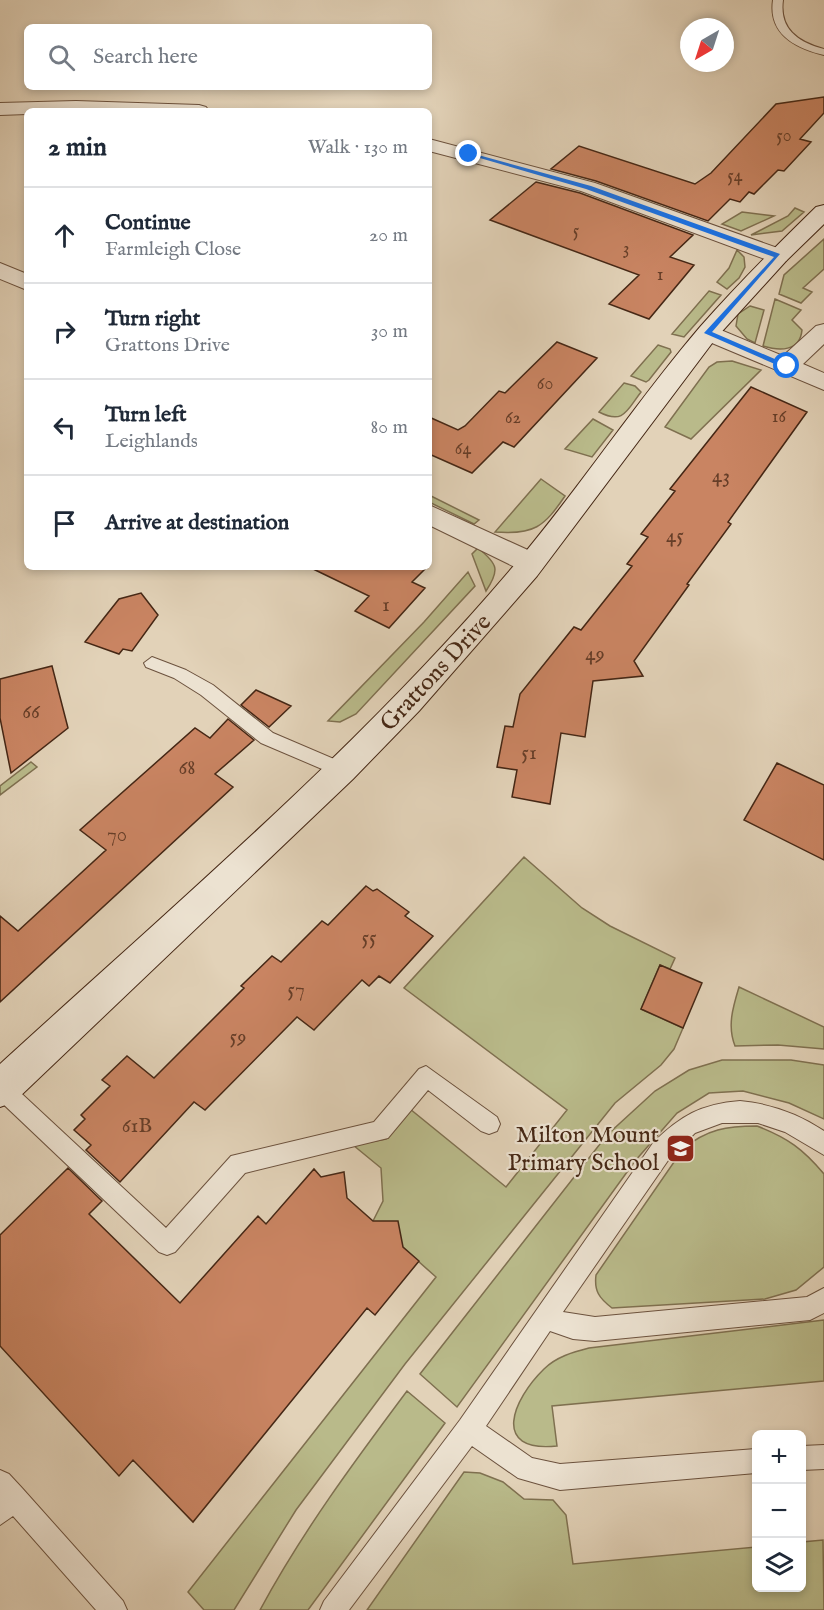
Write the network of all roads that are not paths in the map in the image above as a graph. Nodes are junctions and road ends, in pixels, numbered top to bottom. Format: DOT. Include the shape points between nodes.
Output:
graph roads {
  1 [pos="778,0"];
  2 [pos="824,52"];
  3 [pos="0,108"];
  4 [pos="125,108"];
  5 [pos="432,146"];
  6 [pos="824,212"];
  7 [pos="778,256"];
  8 [pos="6,266"];
  9 [pos="24,281"];
  10 [pos="824,331"];
  11 [pos="708,333"];
  12 [pos="787,366"];
  13 [pos="824,382"];
  14 [pos="432,515"];
  15 [pos="531,564"];
  16 [pos="152,663"];
  17 [pos="342,770"];
  18 [pos="0,1089"];
  19 [pos="489,1124"];
  20 [pos="824,1144"];
  21 [pos="824,1300"];
  22 [pos="545,1318"];
  23 [pos="469,1429"];
  24 [pos="824,1457"];
  25 [pos="806,1458"];
  26 [pos="752,1461"];
  27 [pos="4,1497"];
  28 [pos="114,1610"];
  29 [pos="333,1610"];
  1 -- 2 [label="lane" via="776,12 781,28 806,48"];
  3 -- 4 [label="street"];
  5 -- 7 [label="street" via="588,187"];
  6 -- 7 [label="street, Grattons Drive"];
  7 -- 11 [label="street, Grattons Drive"];
  8 -- 9 [label="street"];
  10 -- 12 [label="street"];
  11 -- 12 [label="street"];
  11 -- 15 [label="street, Grattons Drive"];
  12 -- 13 [label="street"];
  14 -- 15 [label="street"];
  15 -- 17 [label="street, Grattons Drive" via="460,648"];
  16 -- 17 [label="lane" via="207,690 267,738"];
  17 -- 18 [label="street, Grattons Drive"];
  18 -- 19 [label="lane" via="167,1244 239,1164 380,1131 426,1076"];
  20 -- 22 [label="lane" via="801,1126 774,1115 744,1111 713,1114 686,1126 661,1151"];
  21 -- 22 [label="lane" via="810,1308 595,1329"];
  22 -- 23 [label="lane"];
  23 -- 26 [label="lane" via="528,1469 560,1477"];
  23 -- 29 [label="lane"];
  24 -- 25 [label="lane"];
  27 -- 28 [label="lane"];
}
